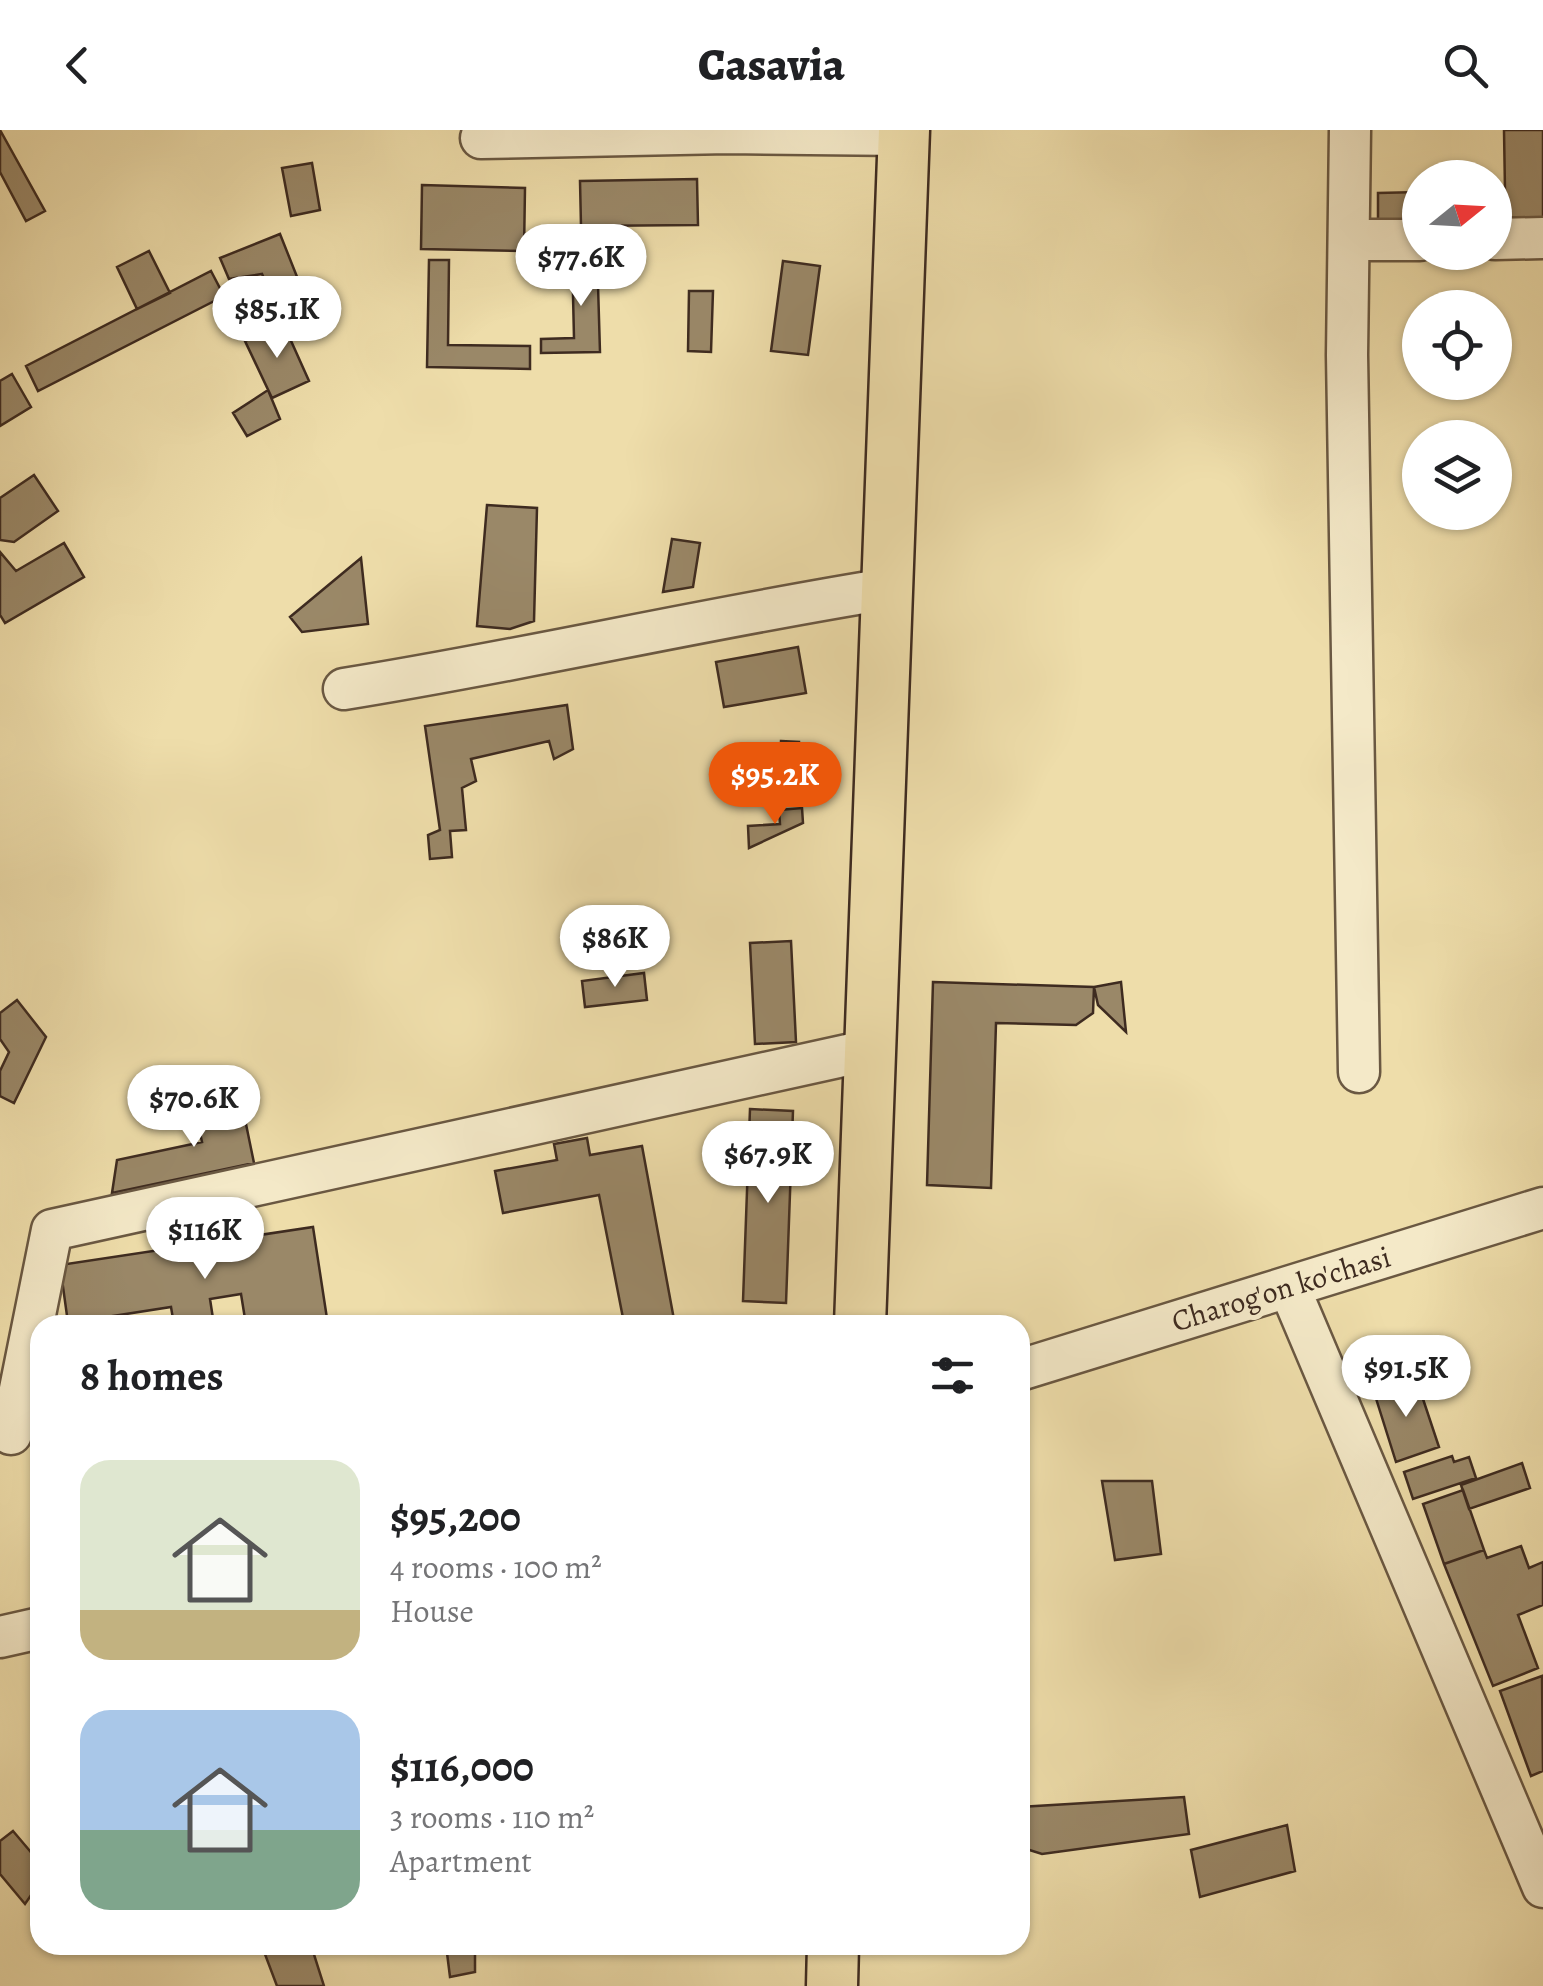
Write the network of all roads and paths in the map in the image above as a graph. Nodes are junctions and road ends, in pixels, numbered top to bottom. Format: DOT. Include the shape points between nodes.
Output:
graph roads {
  1 [pos="1350,130"];
  2 [pos="904,132"];
  3 [pos="481,138"];
  4 [pos="1543,238"];
  5 [pos="1512,239"];
  6 [pos="1349,240"];
  7 [pos="1402,240"];
  8 [pos="887,589"];
  9 [pos="344,689"];
  10 [pos="870,1050"];
  11 [pos="1359,1072"];
  12 [pos="1543,1208"];
  13 [pos="1289,1287"];
  14 [pos="35,1315"];
  15 [pos="860,1315"];
  16 [pos="30,1339"];
  17 [pos="1030,1367"];
  18 [pos="11,1434"];
  19 [pos="30,1630"];
  20 [pos="0,1637"];
  21 [pos="1543,1887"];
  22 [pos="833,1955"];
  23 [pos="832,1986"];
  1 -- 6 [label="street"];
  2 -- 3 [label="street"];
  2 -- 8 [label="main road"];
  4 -- 5 [label="street"];
  6 -- 7 [label="street"];
  6 -- 11 [label="street"];
  8 -- 9 [label="street"];
  8 -- 10 [label="main road"];
  10 -- 14 [label="street" via="52,1230"];
  10 -- 15 [label="main road"];
  12 -- 13 [label="street, Charog'on ko'chasi"];
  13 -- 17 [label="street, Charog'on ko'chasi"];
  13 -- 21 [label="street"];
  16 -- 18 [label="street"];
  19 -- 20 [label="street"];
  22 -- 23 [label="main road"];
}
